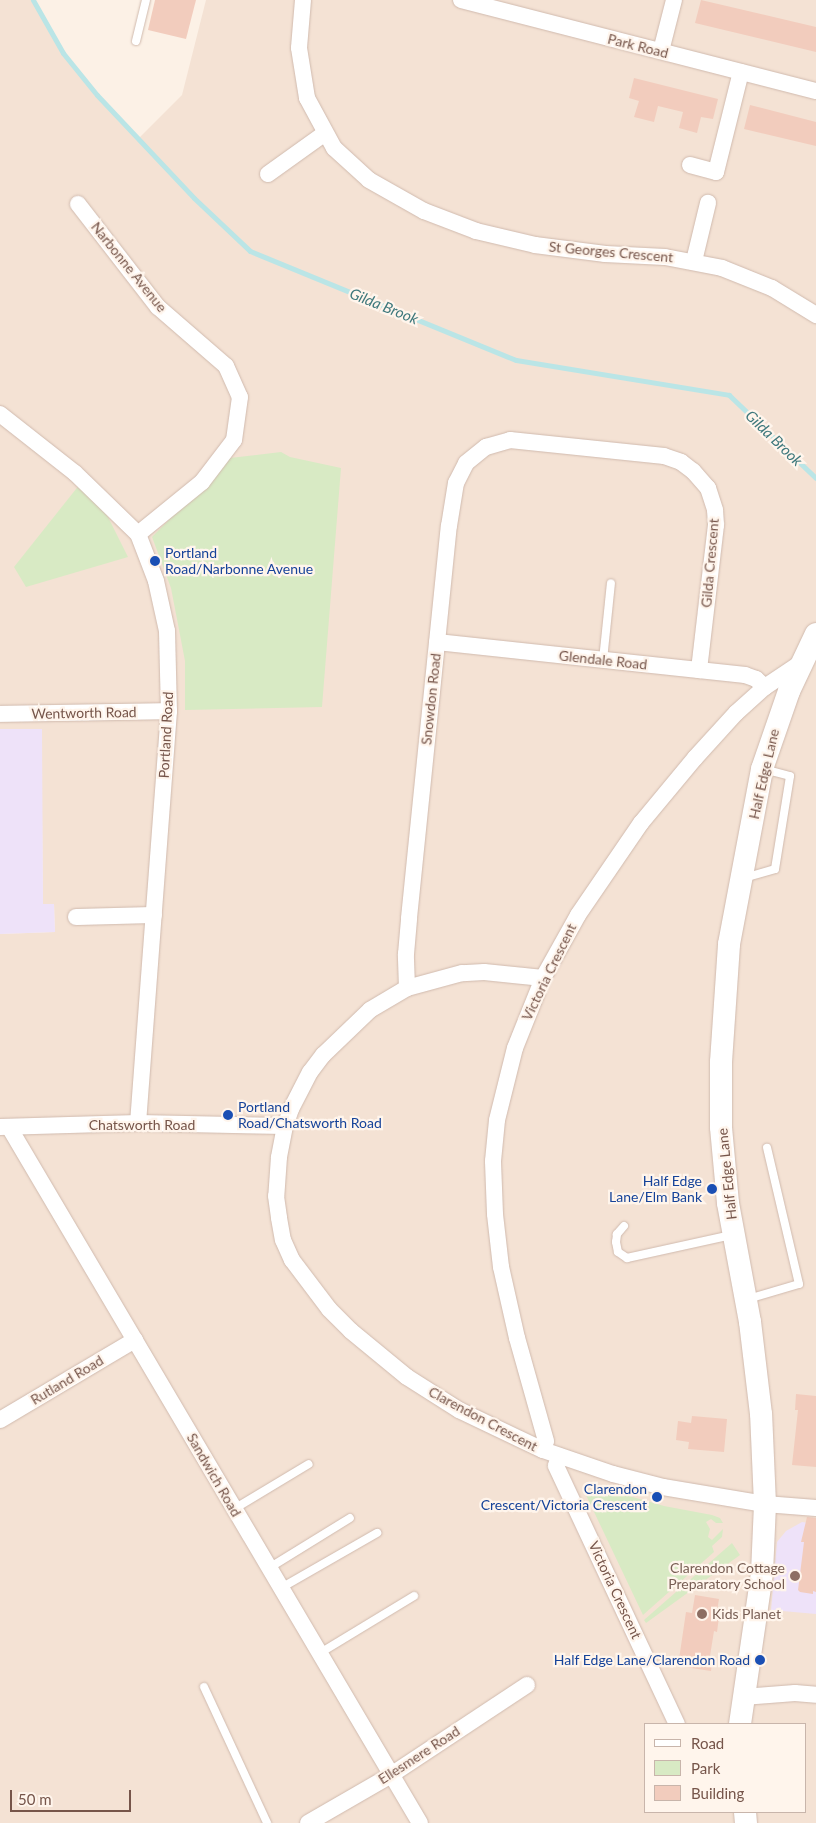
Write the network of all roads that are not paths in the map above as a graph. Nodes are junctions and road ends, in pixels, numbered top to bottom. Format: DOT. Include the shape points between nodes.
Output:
graph roads {
  1 [pos="146,0"];
  2 [pos="303,0"];
  3 [pos="461,0"];
  4 [pos="674,0"];
  5 [pos="136,41"];
  6 [pos="661,51"];
  7 [pos="742,72"];
  8 [pos="816,91"];
  9 [pos="324,133"];
  10 [pos="690,165"];
  11 [pos="268,174"];
  12 [pos="708,203"];
  13 [pos="78,204"];
  14 [pos="694,261"];
  15 [pos="816,315"];
  16 [pos="0,414"];
  17 [pos="510,440"];
  18 [pos="138,534"];
  19 [pos="611,583"];
  20 [pos="816,634"];
  21 [pos="437,642"];
  22 [pos="603,660"];
  23 [pos="802,662"];
  24 [pos="700,670"];
  25 [pos="765,687"];
  26 [pos="169,711"];
  27 [pos="0,714"];
  28 [pos="762,769"];
  29 [pos="742,879"];
  30 [pos="154,915"];
  31 [pos="76,917"];
  32 [pos="543,978"];
  33 [pos="407,988"];
  34 [pos="138,1123"];
  35 [pos="285,1126"];
  36 [pos="4,1127"];
  37 [pos="767,1148"];
  38 [pos="624,1226"];
  39 [pos="734,1235"];
  40 [pos="746,1299"];
  41 [pos="135,1340"];
  42 [pos="0,1420"];
  43 [pos="543,1450"];
  44 [pos="559,1456"];
  45 [pos="309,1464"];
  46 [pos="765,1504"];
  47 [pos="816,1508"];
  48 [pos="234,1509"];
  49 [pos="350,1518"];
  50 [pos="377,1533"];
  51 [pos="269,1568"];
  52 [pos="281,1588"];
  53 [pos="414,1596"];
  54 [pos="320,1653"];
  55 [pos="527,1685"];
  56 [pos="204,1688"];
  57 [pos="816,1695"];
  58 [pos="743,1697"];
  59 [pos="678,1723"];
  60 [pos="740,1723"];
  61 [pos="391,1774"];
  62 [pos="267,1823"];
  63 [pos="308,1823"];
  64 [pos="420,1823"];
  1 -- 5 [label="lane"];
  2 -- 9 [label="street, St Georges Crescent" via="299,48 307,98"];
  3 -- 6 [label="street, Park Road"];
  4 -- 6 [label="street"];
  6 -- 7 [label="street, Park Road"];
  7 -- 8 [label="street, Park Road"];
  7 -- 10 [label="street" via="716,172"];
  9 -- 11 [label="street"];
  9 -- 14 [label="street, St Georges Crescent" via="334,148 369,180 424,211 476,231 535,245"];
  12 -- 14 [label="street"];
  13 -- 18 [label="street, Narbonne Avenue" via="158,307 226,366 240,397 234,440 202,482"];
  14 -- 15 [label="street, St Georges Crescent" via="722,268 772,288"];
  16 -- 18 [label="street, Portland Road" via="75,473"];
  17 -- 21 [label="street, Snowdon Road" via="496,443 476,454 466,463 456,483"];
  17 -- 24 [label="street, Gilda Crescent" via="664,456 687,465 700,478 713,499 716,525"];
  18 -- 26 [label="street, Portland Road" via="156,581 167,631"];
  19 -- 22 [label="lane"];
  20 -- 23 [label="main road, Half Edge Lane"];
  21 -- 22 [label="street, Glendale Road"];
  21 -- 33 [label="street, Snowdon Road" via="407,936"];
  22 -- 24 [label="street, Glendale Road"];
  23 -- 25 [label="street, Victoria Crescent"];
  23 -- 28 [label="main road, Half Edge Lane" via="776,723"];
  24 -- 25 [label="street, Glendale Road" via="745,675"];
  25 -- 32 [label="street, Victoria Crescent" via="736,713 641,823 578,916"];
  26 -- 27 [label="street, Wentworth Road"];
  26 -- 30 [label="street, Portland Road"];
  28 -- 29 [label="main road, Half Edge Lane"];
  28 -- 29 [label="lane" via="790,776 774,869"];
  29 -- 39 [label="main road, Half Edge Lane" via="729,944 721,1062 721,1127"];
  30 -- 31 [label="street"];
  30 -- 34 [label="street, Portland Road"];
  32 -- 33 [label="street, Clarendon Crescent" via="484,972 462,974"];
  32 -- 43 [label="street, Victoria Crescent" via="528,1010 508,1071 497,1120 493,1176 501,1267 546,1441"];
  33 -- 35 [label="street, Clarendon Crescent" via="370,1010 324,1055 300,1092"];
  34 -- 35 [label="street, Chatsworth Road"];
  34 -- 36 [label="street, Chatsworth Road"];
  35 -- 43 [label="street, Clarendon Crescent" via="277,1175 283,1240 292,1260 320,1299 351,1331 407,1377 459,1410"];
  36 -- 41 [label="street, Sandwich Road"];
  37 -- 40 [label="lane" via="799,1284"];
  38 -- 39 [label="lane" via="617,1234 616,1242 618,1252 627,1258"];
  39 -- 40 [label="main road, Half Edge Lane"];
  40 -- 46 [label="main road, Half Edge Lane" via="761,1414"];
  41 -- 42 [label="street, Rutland Road"];
  41 -- 48 [label="street, Sandwich Road"];
  43 -- 44 [label="street, Clarendon Crescent"];
  44 -- 46 [label="street, Clarendon Crescent" via="663,1487"];
  44 -- 59 [label="street, Victoria Crescent" via="556,1466"];
  45 -- 48 [label="lane"];
  46 -- 47 [label="street, Clarendon Crescent"];
  46 -- 58 [label="main road, Half Edge Lane" via="762,1573"];
  48 -- 51 [label="street, Sandwich Road"];
  49 -- 51 [label="lane"];
  50 -- 52 [label="lane"];
  51 -- 52 [label="street, Sandwich Road"];
  52 -- 54 [label="street, Sandwich Road"];
  53 -- 54 [label="lane"];
  54 -- 61 [label="street, Sandwich Road"];
  55 -- 61 [label="street, Ellesmere Road"];
  56 -- 62 [label="lane"];
  57 -- 58 [label="street" via="795,1693"];
  58 -- 60 [label="main road, Half Edge Lane"];
  61 -- 63 [label="street, Ellesmere Road"];
  61 -- 64 [label="street, Sandwich Road"];
}
